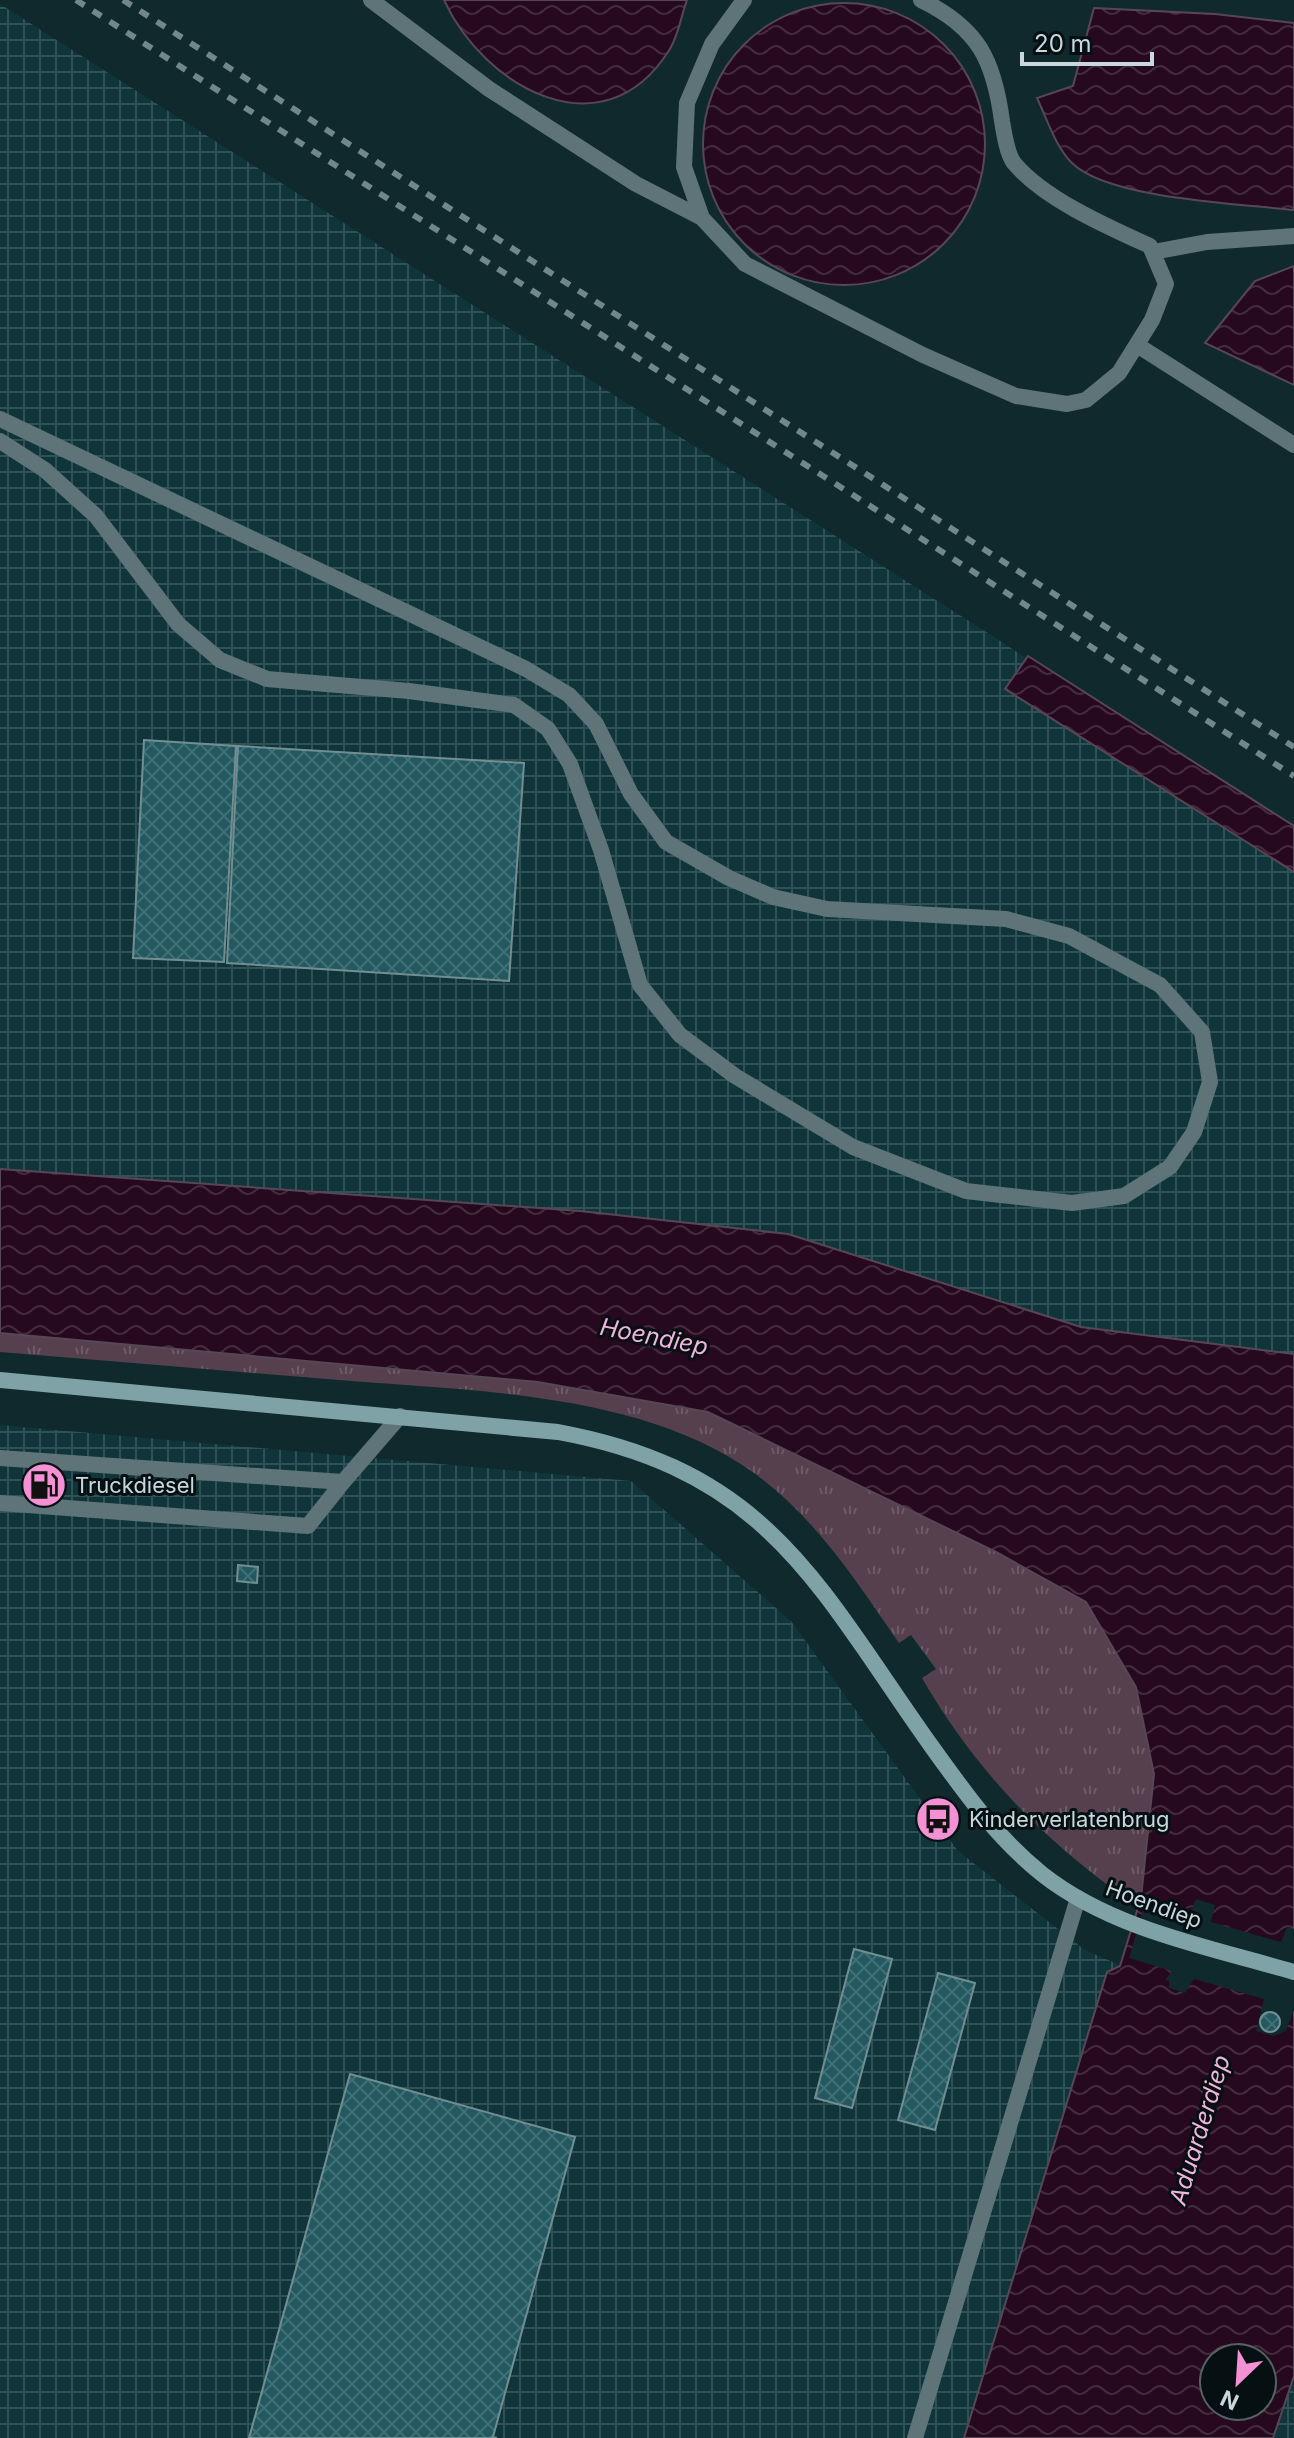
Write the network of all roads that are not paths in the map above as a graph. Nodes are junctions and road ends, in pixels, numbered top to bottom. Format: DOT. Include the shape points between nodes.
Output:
graph roads {
  1 [pos="371,0"];
  2 [pos="744,0"];
  3 [pos="921,0"];
  4 [pos="702,218"];
  5 [pos="1294,236"];
  6 [pos="1153,252"];
  7 [pos="1137,345"];
  8 [pos="0,419"];
  9 [pos="0,441"];
  10 [pos="1294,445"];
  11 [pos="0,1380"];
  12 [pos="400,1416"];
  13 [pos="0,1458"];
  14 [pos="343,1482"];
  15 [pos="0,1503"];
  16 [pos="1078,1898"];
  17 [pos="1294,1972"];
  18 [pos="915,2438"];
  1 -- 4 [label="lane" via="489,89 636,184"];
  2 -- 4 [label="lane" via="712,44 687,103 684,167"];
  3 -- 6 [label="lane" via="976,40 996,78 1012,161 1045,189"];
  4 -- 7 [label="lane" via="745,264 896,342 1016,396 1067,404 1086,400 1119,373"];
  5 -- 6 [label="lane"];
  6 -- 7 [label="lane" via="1166,284"];
  7 -- 10 [label="lane"];
  8 -- 9 [label="lane" via="526,669 569,695 596,724 631,794 666,842 729,878 773,897 827,909 1006,919 1069,936 1160,985 1202,1032 1210,1082 1194,1132 1170,1167 1124,1196 1072,1203 966,1191 853,1147 691,1043 640,985 591,822 570,764 548,729 514,705 267,679 220,660 178,624 96,516 45,470"];
  11 -- 12 [label="main road, Hoendiep"];
  12 -- 14 [label="lane"];
  12 -- 16 [label="main road, Hoendiep" via="606,1441 674,1466 737,1502 799,1559 987,1821 1044,1875"];
  13 -- 14 [label="lane"];
  14 -- 15 [label="lane" via="308,1526"];
  16 -- 17 [label="main road, Hoendiep" via="1121,1920"];
  16 -- 18 [label="lane"];
}
